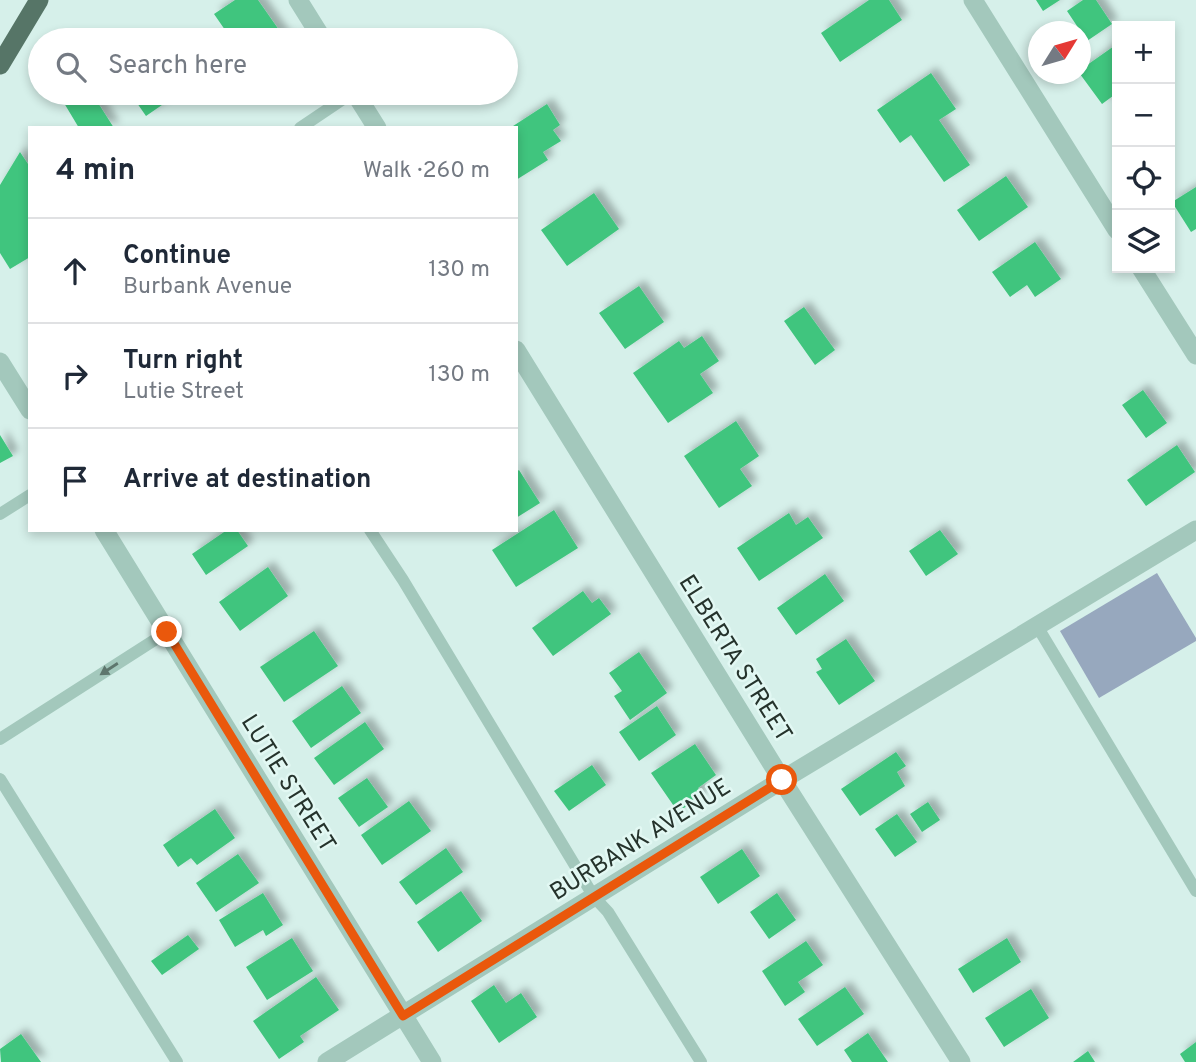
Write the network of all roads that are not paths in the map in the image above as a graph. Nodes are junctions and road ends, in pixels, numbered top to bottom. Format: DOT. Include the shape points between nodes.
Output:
graph roads {
  1 [pos="40,0"];
  2 [pos="298,0"];
  3 [pos="973,0"];
  4 [pos="316,28"];
  5 [pos="0,65"];
  6 [pos="335,105"];
  7 [pos="362,105"];
  8 [pos="303,126"];
  9 [pos="376,126"];
  10 [pos="1112,222"];
  11 [pos="1144,273"];
  12 [pos="518,353"];
  13 [pos="1196,355"];
  14 [pos="0,362"];
  15 [pos="28,402"];
  16 [pos="28,496"];
  17 [pos="0,514"];
  18 [pos="1196,530"];
  19 [pos="105,532"];
  20 [pos="371,532"];
  21 [pos="1037,626"];
  22 [pos="167,632"];
  23 [pos="0,739"];
  24 [pos="0,779"];
  25 [pos="782,780"];
  26 [pos="1196,891"];
  27 [pos="594,897"];
  28 [pos="403,1016"];
  29 [pos="177,1062"];
  30 [pos="327,1062"];
  31 [pos="432,1062"];
  32 [pos="701,1062"];
  33 [pos="961,1062"];
  1 -- 5 [label="main road"];
  2 -- 4 [label="street"];
  3 -- 10 [label="street"];
  6 -- 8 [label="lane"];
  7 -- 9 [label="street"];
  11 -- 13 [label="street"];
  12 -- 25 [label="street, ELBERTA STREET"];
  14 -- 15 [label="street"];
  16 -- 17 [label="lane"];
  18 -- 21 [label="street, BURBANK AVENUE"];
  19 -- 22 [label="street, LUTIE STREET"];
  20 -- 27 [label="lane"];
  21 -- 25 [label="street, BURBANK AVENUE"];
  21 -- 26 [label="lane"];
  22 -- 23 [label="lane, one-way"];
  22 -- 28 [label="street, LUTIE STREET"];
  24 -- 29 [label="lane"];
  25 -- 27 [label="street, BURBANK AVENUE"];
  25 -- 33 [label="street, ELBERTA STREET"];
  27 -- 28 [label="street, BURBANK AVENUE"];
  27 -- 32 [label="lane" via="608,912"];
  28 -- 30 [label="street, BURBANK AVENUE"];
  28 -- 31 [label="street, LUTIE STREET"];
}
